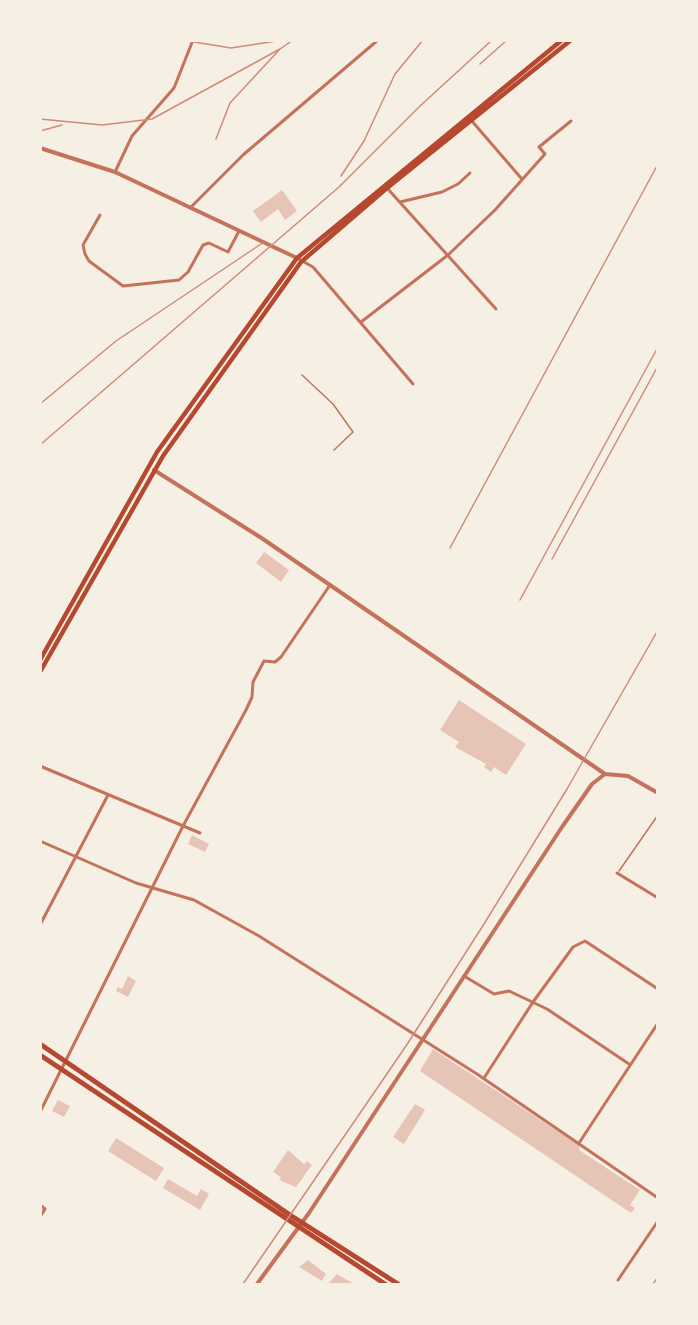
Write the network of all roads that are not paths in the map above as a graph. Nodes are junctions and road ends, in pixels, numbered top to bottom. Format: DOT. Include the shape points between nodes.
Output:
graph roads {
  1 [pos="193,40"];
  2 [pos="378,40"];
  3 [pos="562,40"];
  4 [pos="571,40"];
  5 [pos="470,118"];
  6 [pos="571,121"];
  7 [pos="40,148"];
  8 [pos="115,172"];
  9 [pos="470,173"];
  10 [pos="521,178"];
  11 [pos="387,188"];
  12 [pos="400,202"];
  13 [pos="191,207"];
  14 [pos="100,216"];
  15 [pos="238,231"];
  16 [pos="448,255"];
  17 [pos="299,260"];
  18 [pos="496,309"];
  19 [pos="361,322"];
  20 [pos="302,375"];
  21 [pos="413,384"];
  22 [pos="334,450"];
  23 [pos="148,467"];
  24 [pos="155,471"];
  25 [pos="330,585"];
  26 [pos="40,660"];
  27 [pos="40,672"];
  28 [pos="40,766"];
  29 [pos="605,774"];
  30 [pos="657,794"];
  31 [pos="108,795"];
  32 [pos="657,815"];
  33 [pos="183,826"];
  34 [pos="200,833"];
  35 [pos="40,841"];
  36 [pos="75,855"];
  37 [pos="617,873"];
  38 [pos="155,887"];
  39 [pos="657,898"];
  40 [pos="40,925"];
  41 [pos="464,976"];
  42 [pos="657,989"];
  43 [pos="533,1002"];
  44 [pos="657,1023"];
  45 [pos="422,1041"];
  46 [pos="40,1044"];
  47 [pos="40,1055"];
  48 [pos="64,1061"];
  49 [pos="629,1064"];
  50 [pos="61,1070"];
  51 [pos="484,1078"];
  52 [pos="40,1112"];
  53 [pos="579,1143"];
  54 [pos="657,1198"];
  55 [pos="40,1205"];
  56 [pos="40,1217"];
  57 [pos="657,1221"];
  58 [pos="299,1224"];
  59 [pos="618,1280"];
  60 [pos="257,1284"];
  61 [pos="385,1284"];
  62 [pos="398,1284"];
  1 -- 8 [label="street" via="174,88 132,136"];
  2 -- 13 [label="street" via="243,155"];
  3 -- 5 [label="main road"];
  4 -- 5 [label="main road"];
  5 -- 10 [label="street"];
  5 -- 11 [label="main road"];
  5 -- 17 [label="main road"];
  6 -- 10 [label="street" via="539,147 545,154"];
  7 -- 8 [label="street"];
  8 -- 13 [label="street"];
  9 -- 12 [label="street" via="442,192"];
  10 -- 16 [label="street" via="495,210"];
  11 -- 12 [label="street"];
  11 -- 17 [label="main road"];
  12 -- 16 [label="street"];
  13 -- 15 [label="street"];
  14 -- 15 [label="street" via="83,245 89,261 123,286 179,280 203,245 209,243 228,252"];
  15 -- 17 [label="street"];
  16 -- 18 [label="street"];
  16 -- 19 [label="street"];
  17 -- 19 [label="street" via="313,267"];
  17 -- 23 [label="main road"];
  17 -- 24 [label="main road"];
  19 -- 21 [label="street"];
  20 -- 22 [label="lane" via="333,404 353,432"];
  23 -- 24 [label="street"];
  23 -- 26 [label="main road"];
  24 -- 25 [label="street"];
  24 -- 27 [label="main road"];
  25 -- 29 [label="street"];
  25 -- 33 [label="street" via="281,657 275,662 264,661 253,682 252,697"];
  28 -- 31 [label="street"];
  29 -- 30 [label="street" via="628,776"];
  29 -- 41 [label="street" via="592,784"];
  31 -- 33 [label="street"];
  31 -- 36 [label="street"];
  32 -- 37 [label="lane"];
  33 -- 34 [label="street"];
  33 -- 38 [label="street"];
  35 -- 36 [label="street"];
  36 -- 38 [label="street" via="136,883"];
  36 -- 40 [label="street"];
  37 -- 39 [label="street"];
  38 -- 45 [label="street" via="194,900 259,936"];
  38 -- 48 [label="street"];
  41 -- 43 [label="street" via="494,994 509,991"];
  41 -- 45 [label="street"];
  42 -- 43 [label="street" via="585,941 573,947"];
  43 -- 49 [label="street"];
  43 -- 51 [label="street"];
  44 -- 49 [label="street"];
  45 -- 51 [label="street"];
  45 -- 58 [label="street"];
  46 -- 48 [label="highway"];
  47 -- 50 [label="highway"];
  48 -- 50 [label="street"];
  48 -- 58 [label="highway"];
  49 -- 53 [label="street"];
  50 -- 52 [label="street"];
  50 -- 58 [label="highway"];
  51 -- 53 [label="street"];
  53 -- 54 [label="street"];
  55 -- 56 [label="street" via="45,1209"];
  57 -- 59 [label="street"];
  58 -- 60 [label="street"];
  58 -- 61 [label="highway"];
  58 -- 62 [label="highway"];
}
